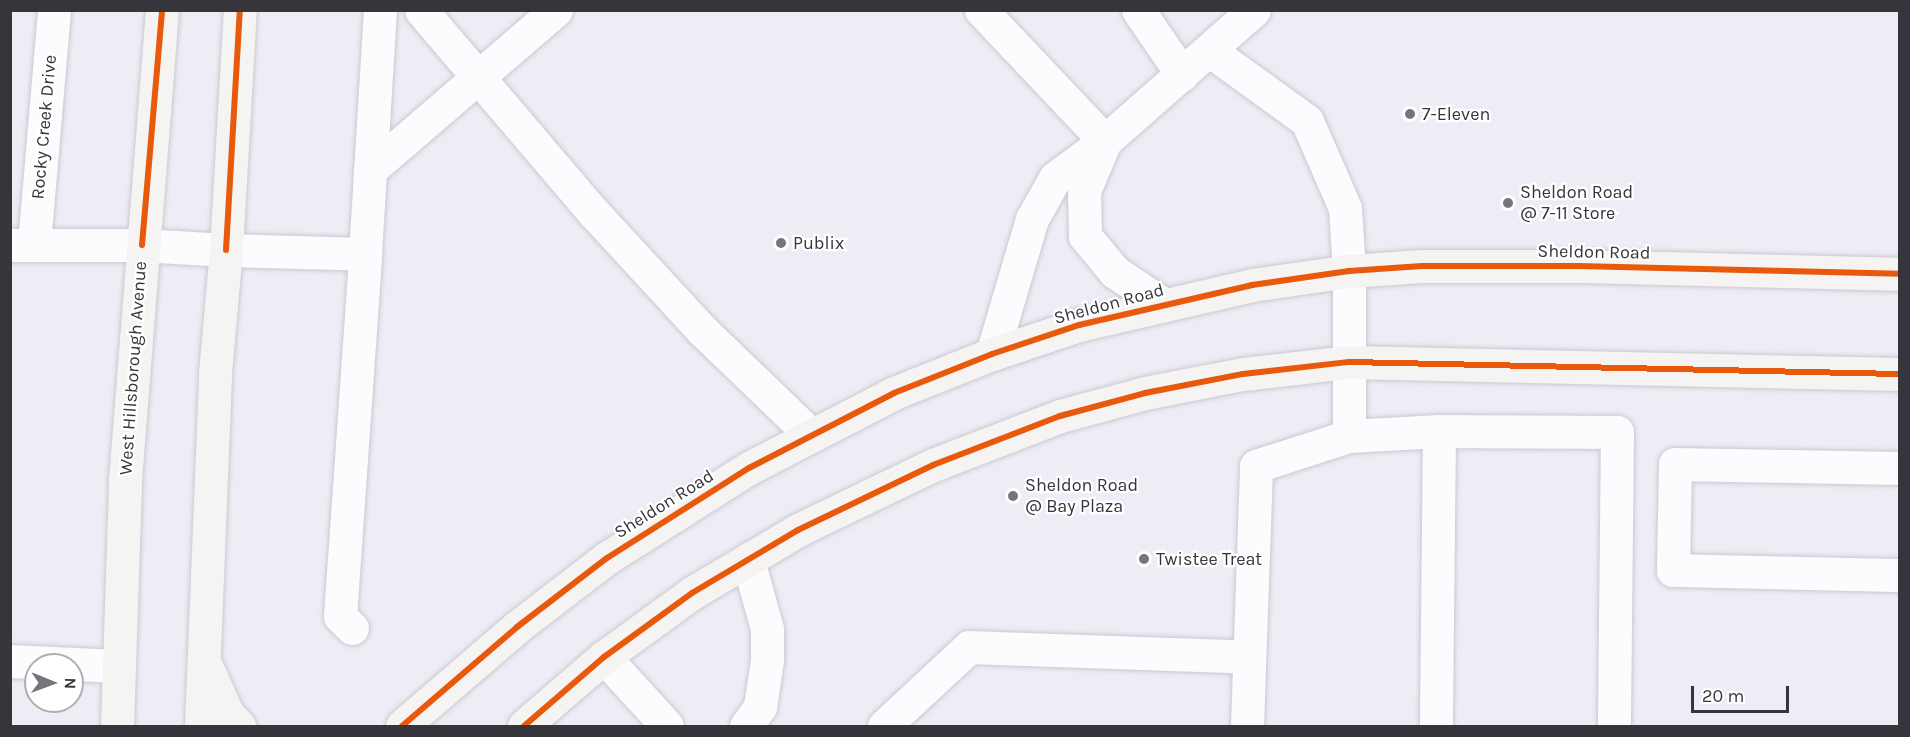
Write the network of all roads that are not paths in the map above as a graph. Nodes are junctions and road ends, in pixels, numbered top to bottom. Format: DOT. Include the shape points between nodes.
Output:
graph roads {
  1 [pos="54,10"];
  2 [pos="162,10"];
  3 [pos="240,10"];
  4 [pos="380,10"];
  5 [pos="421,10"];
  6 [pos="556,10"];
  7 [pos="981,10"];
  8 [pos="1138,10"];
  9 [pos="1254,10"];
  10 [pos="1209,50"];
  11 [pos="1182,74"];
  12 [pos="479,79"];
  13 [pos="1105,141"];
  14 [pos="370,170"];
  15 [pos="22,244"];
  16 [pos="142,245"];
  17 [pos="226,250"];
  18 [pos="365,254"];
  19 [pos="1349,271"];
  20 [pos="1899,274"];
  21 [pos="1163,304"];
  22 [pos="992,354"];
  23 [pos="1349,362"];
  24 [pos="1899,374"];
  25 [pos="1439,431"];
  26 [pos="812,436"];
  27 [pos="1349,436"];
  28 [pos="1899,468"];
  29 [pos="748,560"];
  30 [pos="1899,575"];
  31 [pos="352,628"];
  32 [pos="604,657"];
  33 [pos="1249,657"];
  34 [pos="203,658"];
  35 [pos="10,661"];
  36 [pos="119,666"];
  37 [pos="400,725"];
  38 [pos="117,726"];
  39 [pos="201,726"];
  40 [pos="239,726"];
  41 [pos="524,726"];
  42 [pos="667,726"];
  43 [pos="746,726"];
  44 [pos="885,726"];
  45 [pos="1247,726"];
  46 [pos="1436,726"];
  47 [pos="1614,726"];
  1 -- 15 [label="street, Rocky Creek Drive"];
  2 -- 16 [label="main road, West Hillsborough Avenue"];
  3 -- 17 [label="main road"];
  4 -- 14 [label="street"];
  5 -- 12 [label="street"];
  6 -- 12 [label="street"];
  7 -- 13 [label="street"];
  8 -- 11 [label="street"];
  9 -- 10 [label="street"];
  10 -- 11 [label="street"];
  10 -- 19 [label="street" via="1307,121 1345,208"];
  11 -- 13 [label="street"];
  12 -- 14 [label="street"];
  12 -- 26 [label="street" via="594,213 703,331"];
  13 -- 21 [label="street" via="1084,191 1085,236 1114,272"];
  13 -- 22 [label="street" via="1055,178 1032,219"];
  14 -- 18 [label="street"];
  15 -- 16 [label="street"];
  16 -- 17 [label="street"];
  16 -- 36 [label="main road, West Hillsborough Avenue" via="125,480"];
  17 -- 18 [label="street"];
  17 -- 34 [label="main road" via="215,373"];
  18 -- 31 [label="street" via="340,616"];
  19 -- 20 [label="main road, Sheldon Road" via="1422,266 1578,266"];
  19 -- 21 [label="main road, Sheldon Road" via="1252,285"];
  19 -- 23 [label="street"];
  21 -- 22 [label="main road, Sheldon Road" via="1079,325"];
  22 -- 26 [label="main road, Sheldon Road" via="894,393"];
  23 -- 24 [label="main road"];
  23 -- 27 [label="street"];
  23 -- 29 [label="main road" via="1243,374 1145,393 1060,416 933,465 798,530"];
  25 -- 27 [label="street"];
  25 -- 46 [label="street"];
  25 -- 47 [label="street" via="1617,432"];
  26 -- 37 [label="main road, Sheldon Road" via="749,468 607,558"];
  27 -- 33 [label="street" via="1256,466"];
  28 -- 30 [label="street" via="1676,464 1673,570"];
  29 -- 32 [label="main road" via="693,593"];
  29 -- 43 [label="street" via="767,628 767,660 760,707"];
  32 -- 41 [label="main road"];
  32 -- 42 [label="street"];
  33 -- 44 [label="street" via="969,647"];
  33 -- 45 [label="street"];
  34 -- 39 [label="main road"];
  34 -- 40 [label="main road" via="227,713"];
  35 -- 36 [label="street"];
  36 -- 38 [label="main road, West Hillsborough Avenue"];
}
